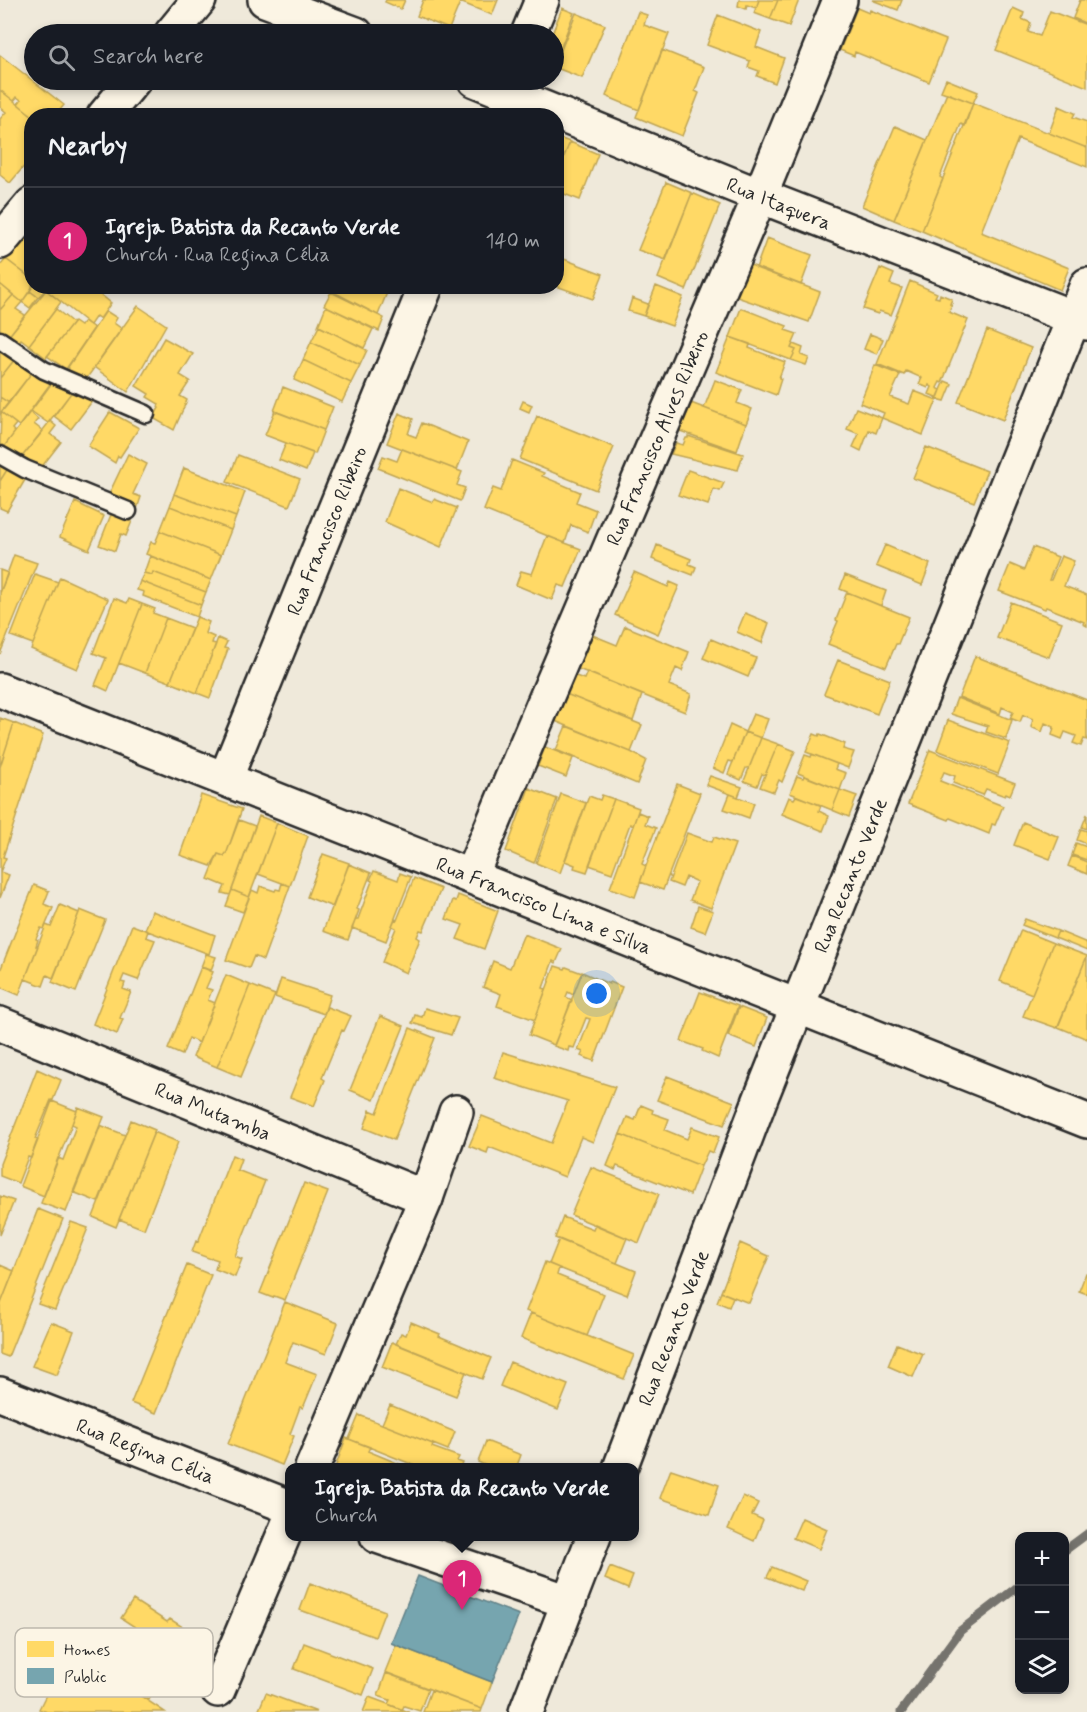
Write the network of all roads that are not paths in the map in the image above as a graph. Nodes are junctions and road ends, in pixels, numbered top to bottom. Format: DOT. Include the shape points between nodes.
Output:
graph roads {
  1 [pos="199,0"];
  2 [pos="265,0"];
  3 [pos="542,0"];
  4 [pos="840,0"];
  5 [pos="179,24"];
  6 [pos="329,24"];
  7 [pos="532,24"];
  8 [pos="126,90"];
  9 [pos="504,95"];
  10 [pos="111,108"];
  11 [pos="537,108"];
  12 [pos="564,119"];
  13 [pos="760,196"];
  14 [pos="24,214"];
  15 [pos="0,242"];
  16 [pos="1087,285"];
  17 [pos="423,294"];
  18 [pos="1080,321"];
  19 [pos="0,340"];
  20 [pos="146,414"];
  21 [pos="0,455"];
  22 [pos="128,511"];
  23 [pos="0,690"];
  24 [pos="226,777"];
  25 [pos="471,876"];
  26 [pos="798,1008"];
  27 [pos="0,1024"];
  28 [pos="456,1112"];
  29 [pos="1087,1121"];
  30 [pos="426,1198"];
  31 [pos="0,1394"];
  32 [pos="314,1463"];
  33 [pos="622,1463"];
  34 [pos="285,1505"];
  35 [pos="285,1532"];
  36 [pos="391,1541"];
  37 [pos="592,1541"];
  38 [pos="569,1602"];
  39 [pos="219,1690"];
  40 [pos="526,1712"];
  1 -- 5 [label="street"];
  2 -- 6 [label="street"];
  3 -- 7 [label="street"];
  4 -- 13 [label="street, Rua Francisco Alves Ribeiro"];
  8 -- 10 [label="street"];
  9 -- 11 [label="street, Rua Itaquera"];
  12 -- 13 [label="street, Rua Itaquera"];
  13 -- 18 [label="street, Rua Itaquera"];
  13 -- 25 [label="street, Rua Francisco Alves Ribeiro"];
  14 -- 15 [label="street"];
  16 -- 18 [label="street, Rua Recanto Verde"];
  17 -- 24 [label="street, Rua Francisco Ribeiro"];
  18 -- 26 [label="street, Rua Recanto Verde" via="877,805"];
  19 -- 20 [label="lane" via="44,370"];
  21 -- 22 [label="lane"];
  23 -- 24 [label="street, Rua Francisco Lima e Silva"];
  24 -- 25 [label="street, Rua Francisco Lima e Silva"];
  25 -- 26 [label="street, Rua Francisco Lima e Silva"];
  26 -- 29 [label="street, Rua Francisco Lima e Silva"];
  26 -- 33 [label="street, Rua Recanto Verde"];
  27 -- 30 [label="street, Rua Mutamba"];
  28 -- 30 [label="street"];
  30 -- 32 [label="street"];
  31 -- 34 [label="street, Rua Regina Célia"];
  35 -- 39 [label="street"];
  36 -- 38 [label="street"];
  37 -- 38 [label="street"];
  38 -- 40 [label="street"];
}
